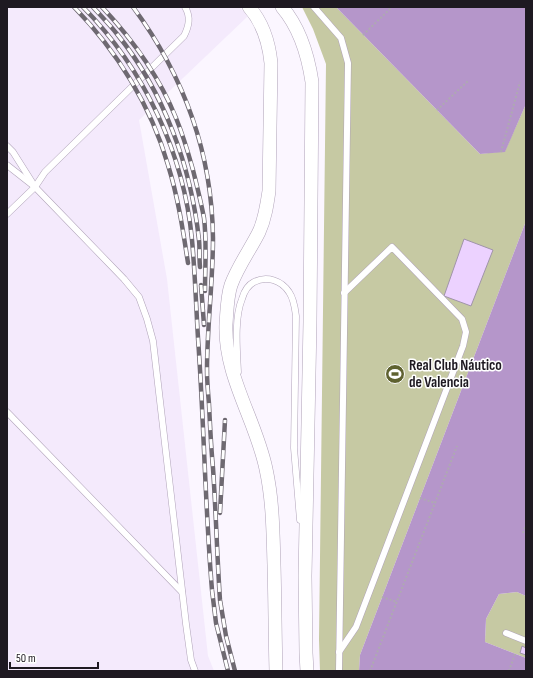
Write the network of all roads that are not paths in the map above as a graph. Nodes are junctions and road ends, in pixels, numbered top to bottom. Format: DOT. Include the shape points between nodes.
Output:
graph roads {
  1 [pos="185,7"];
  2 [pos="249,7"];
  3 [pos="282,7"];
  4 [pos="314,7"];
  5 [pos="7,146"];
  6 [pos="7,165"];
  7 [pos="35,187"];
  8 [pos="7,214"];
  9 [pos="344,293"];
  10 [pos="239,392"];
  11 [pos="7,412"];
  12 [pos="305,576"];
  13 [pos="182,592"];
  14 [pos="506,633"];
  15 [pos="526,641"];
  16 [pos="339,652"];
  17 [pos="194,671"];
  18 [pos="276,671"];
  19 [pos="307,671"];
  20 [pos="339,671"];
  1 -- 7 [label="lane" via="189,20 184,36 45,172"];
  2 -- 10 [label="street" via="260,24 270,48 270,179 266,210 260,230 236,272 228,298 226,341 231,369"];
  3 -- 12 [label="street" via="293,22 303,45 312,82"];
  4 -- 9 [label="lane" via="341,38 348,63"];
  5 -- 7 [label="lane"];
  6 -- 7 [label="lane"];
  7 -- 8 [label="lane"];
  7 -- 13 [label="lane" via="124,279 139,297 147,319 153,341"];
  9 -- 16 [label="lane"];
  9 -- 16 [label="lane" via="392,247 462,319 466,332 463,346 356,627"];
  10 -- 12 [label="lane" via="237,339 241,300 245,291 254,282 274,280 289,292 296,316 294,448"];
  10 -- 18 [label="street" via="262,452 273,513"];
  11 -- 13 [label="lane"];
  12 -- 19 [label="street"];
  13 -- 17 [label="lane"];
  14 -- 15 [label="lane"];
  16 -- 20 [label="lane"];
}
